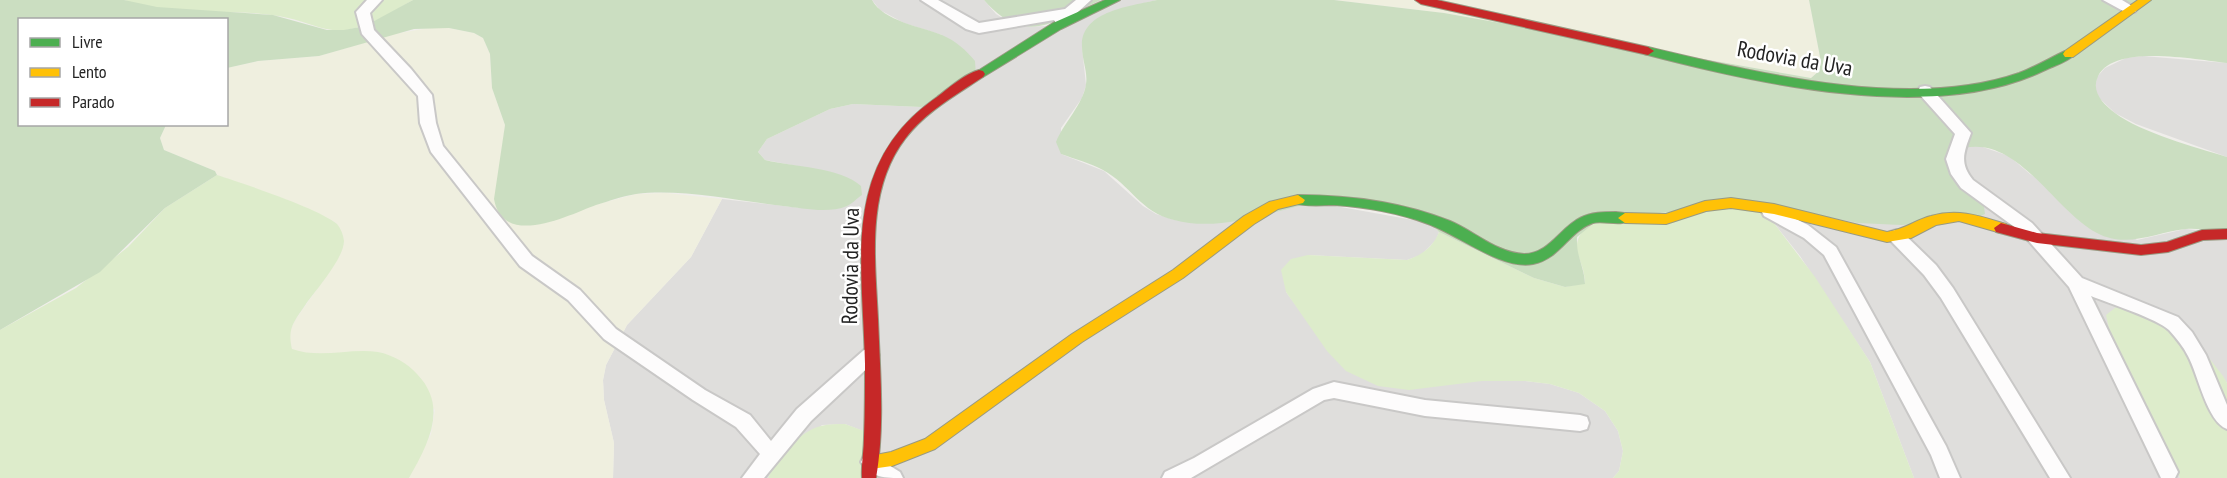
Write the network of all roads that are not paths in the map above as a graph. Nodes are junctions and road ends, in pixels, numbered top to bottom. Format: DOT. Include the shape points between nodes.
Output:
graph roads {
  1 [pos="375,0"];
  2 [pos="928,0"];
  3 [pos="1084,0"];
  4 [pos="1114,0"];
  5 [pos="1421,0"];
  6 [pos="2110,0"];
  7 [pos="2145,0"];
  8 [pos="2130,9"];
  9 [pos="1068,13"];
  10 [pos="1051,29"];
  11 [pos="1925,91"];
  12 [pos="1760,207"];
  13 [pos="2227,234"];
  14 [pos="1896,236"];
  15 [pos="2037,238"];
  16 [pos="2076,283"];
  17 [pos="870,355"];
  18 [pos="2227,421"];
  19 [pos="1581,423"];
  20 [pos="771,454"];
  21 [pos="870,470"];
  22 [pos="2168,472"];
  23 [pos="752,478"];
  24 [pos="893,478"];
  25 [pos="1172,478"];
  26 [pos="1950,478"];
  27 [pos="2060,478"];
  1 -- 20 [label="street" via="363,12 366,31 425,95 436,148 526,261 574,295 610,334 743,421"];
  2 -- 9 [label="street" via="979,28"];
  3 -- 9 [label="street"];
  4 -- 10 [label="street, Rodovia da Uva"];
  5 -- 11 [label="street, Rodovia da Uva" via="1785,80 1857,90"];
  6 -- 8 [label="street"];
  7 -- 8 [label="street, Rodovia da Uva"];
  8 -- 11 [label="street, Rodovia da Uva" via="2056,62 1988,83"];
  9 -- 10 [label="street"];
  10 -- 17 [label="street, Rodovia da Uva" via="930,108 901,136 885,160 870,204 868,229"];
  11 -- 15 [label="street" via="1963,133 1954,159 1959,174"];
  12 -- 14 [label="street" via="1875,235"];
  12 -- 21 [label="street" via="1719,203 1666,219 1585,219 1555,251 1522,259 1446,224 1401,210 1341,202 1278,203 1252,217 1136,303 1087,331 934,442"];
  12 -- 26 [label="street" via="1798,226 1830,251"];
  13 -- 15 [label="street" via="2202,235 2168,247 2141,250"];
  14 -- 15 [label="street" via="1933,220 1959,216"];
  14 -- 27 [label="street" via="1930,270 1947,294"];
  15 -- 16 [label="street"];
  16 -- 18 [label="street" via="2172,322 2198,355"];
  16 -- 22 [label="street"];
  17 -- 20 [label="street" via="804,415"];
  17 -- 21 [label="street, Rodovia da Uva" via="874,434"];
  19 -- 25 [label="street" via="1425,408 1334,390 1319,394"];
  20 -- 23 [label="street"];
  21 -- 24 [label="street"];
}
